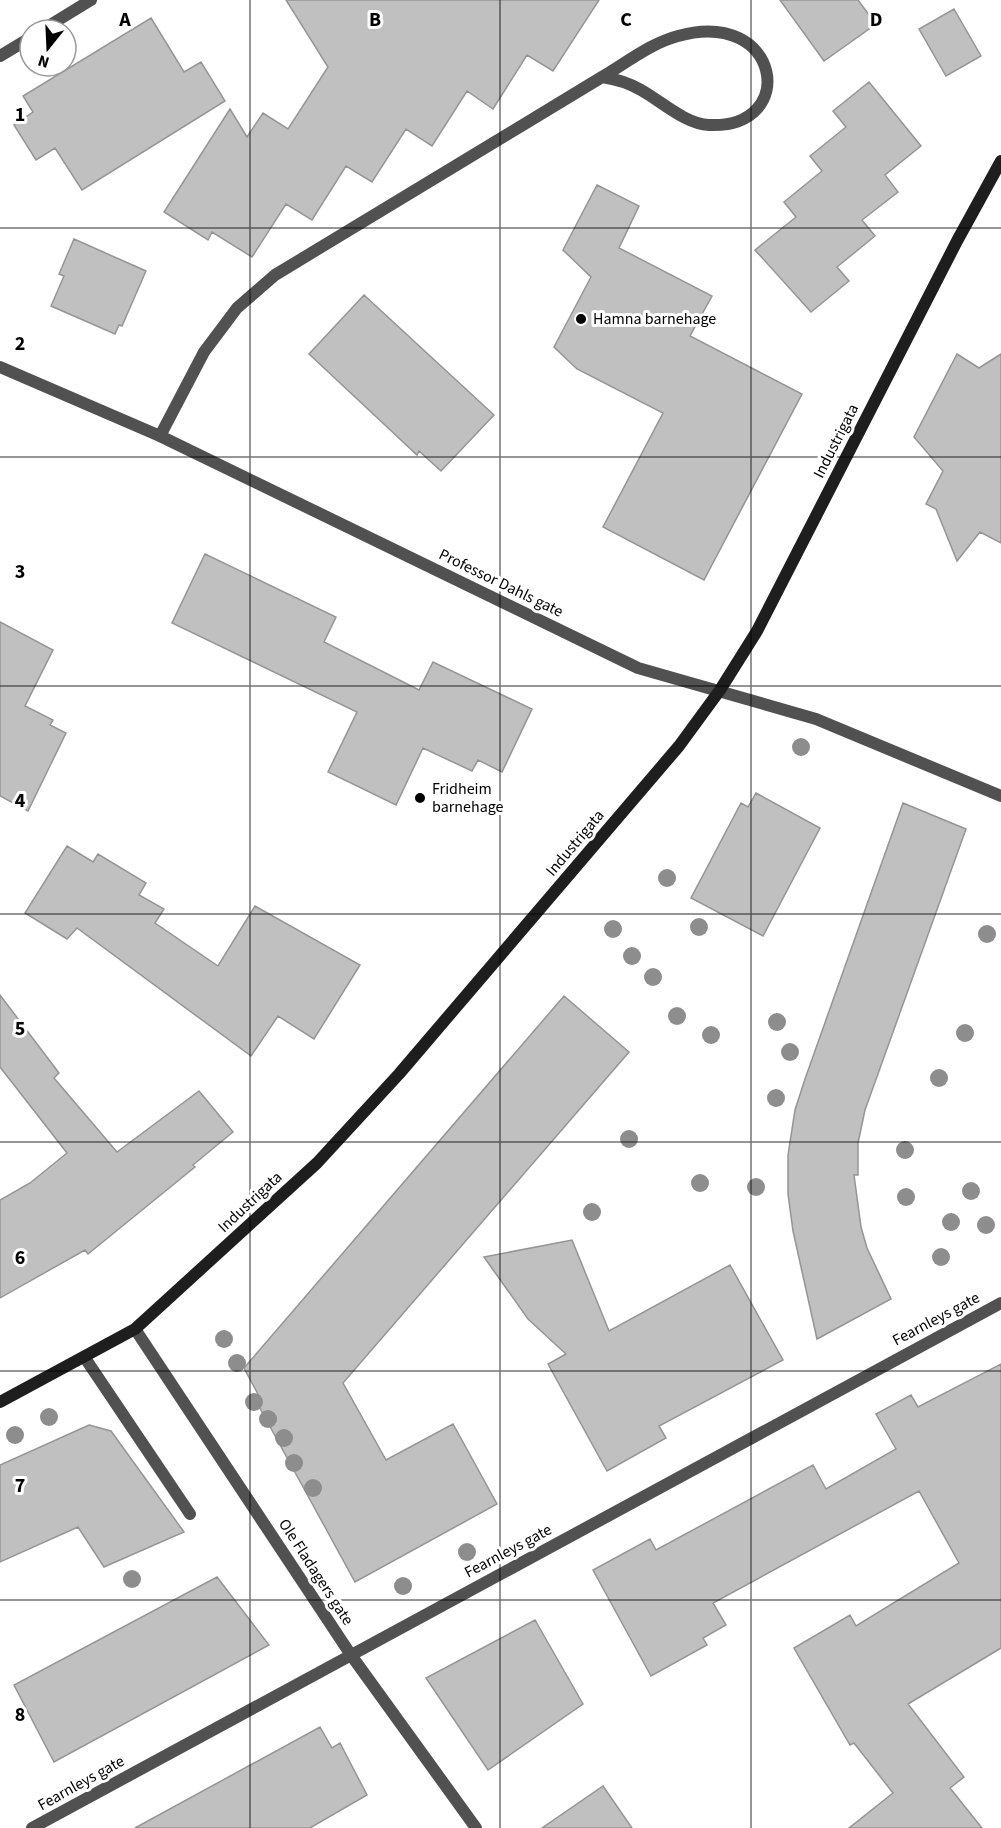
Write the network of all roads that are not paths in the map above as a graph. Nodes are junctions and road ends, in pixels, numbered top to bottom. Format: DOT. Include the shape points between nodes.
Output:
graph roads {
  1 [pos="91,0"];
  2 [pos="62,18"];
  3 [pos="18,45"];
  4 [pos="0,56"];
  5 [pos="602,77"];
  6 [pos="1001,161"];
  7 [pos="0,367"];
  8 [pos="160,436"];
  9 [pos="720,690"];
  10 [pos="1001,796"];
  11 [pos="1001,1303"];
  12 [pos="135,1329"];
  13 [pos="86,1358"];
  14 [pos="0,1402"];
  15 [pos="190,1514"];
  16 [pos="351,1655"];
  17 [pos="32,1828"];
  18 [pos="476,1828"];
  1 -- 2 [label="street"];
  3 -- 4 [label="street"];
  5 -- 5 [label="street" via="657,45 702,31 742,39 757,50 767,65 768,83 763,100 752,113 738,122 706,125 689,120 638,88"];
  5 -- 8 [label="street" via="275,275 237,308 204,352"];
  6 -- 9 [label="street, Industrigata" via="757,631"];
  7 -- 8 [label="street, Professor Dahls gate"];
  8 -- 9 [label="street, Professor Dahls gate" via="638,668"];
  9 -- 10 [label="street, Professor Dahls gate" via="816,719"];
  9 -- 12 [label="street, Industrigata" via="679,746 399,1074 317,1163"];
  11 -- 16 [label="street, Fearnleys gate"];
  12 -- 13 [label="street, Industrigata"];
  12 -- 16 [label="street, Ole Fladagers gate"];
  13 -- 14 [label="street, Industrigata"];
  13 -- 15 [label="street"];
  16 -- 17 [label="street, Fearnleys gate"];
  16 -- 18 [label="street, Ole Fladagers gate"];
}
